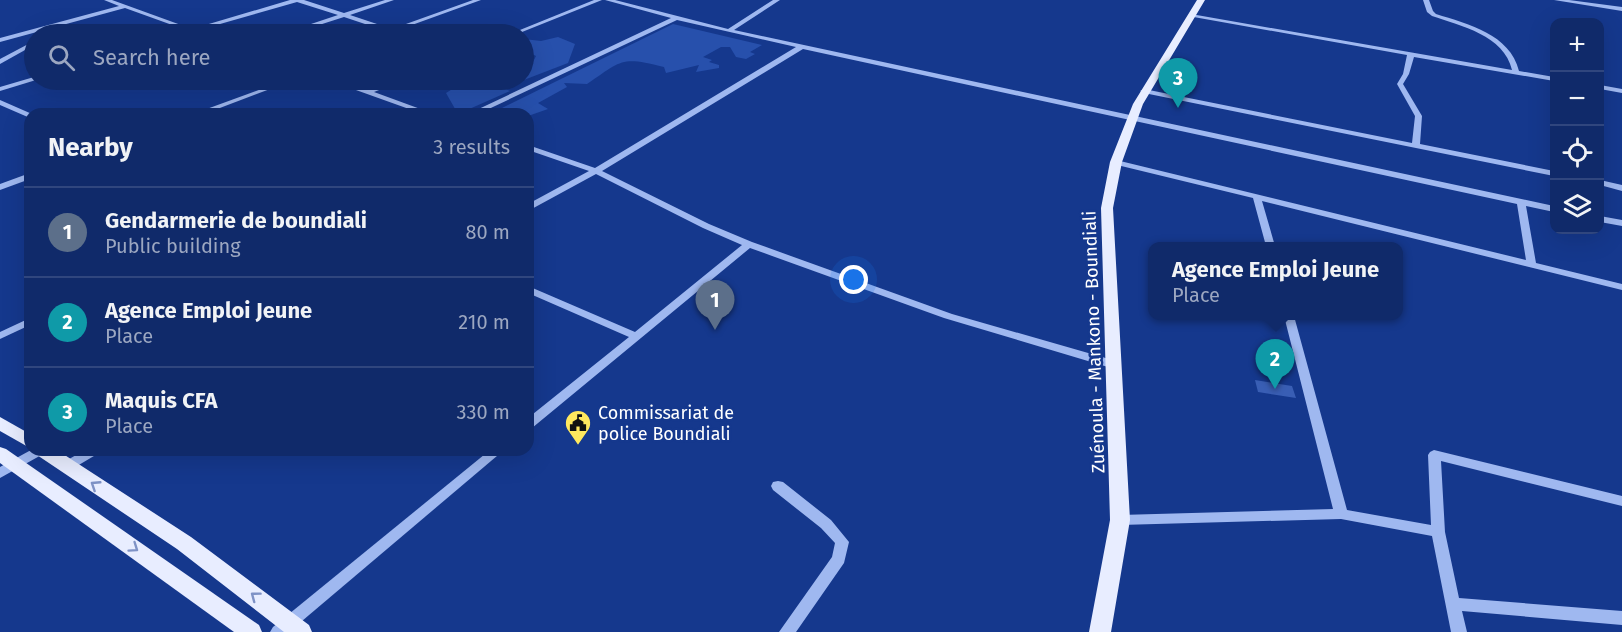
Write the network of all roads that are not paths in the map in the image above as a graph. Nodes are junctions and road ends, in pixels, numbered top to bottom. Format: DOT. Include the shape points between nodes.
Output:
graph roads {
  1 [pos="107,0"];
  2 [pos="297,0"];
  3 [pos="391,0"];
  4 [pos="478,0"];
  5 [pos="599,0"];
  6 [pos="608,0"];
  7 [pos="777,0"];
  8 [pos="1201,0"];
  9 [pos="1426,0"];
  10 [pos="1557,0"];
  11 [pos="124,7"];
  12 [pos="1622,9"];
  13 [pos="345,15"];
  14 [pos="1191,16"];
  15 [pos="676,18"];
  16 [pos="73,21"];
  17 [pos="61,24"];
  18 [pos="67,24"];
  19 [pos="172,24"];
  20 [pos="216,24"];
  21 [pos="317,24"];
  22 [pos="371,24"];
  23 [pos="411,24"];
  24 [pos="534,26"];
  25 [pos="729,30"];
  26 [pos="24,34"];
  27 [pos="0,40"];
  28 [pos="802,46"];
  29 [pos="24,49"];
  30 [pos="1411,54"];
  31 [pos="0,62"];
  32 [pos="1516,73"];
  33 [pos="1550,79"];
  34 [pos="24,82"];
  35 [pos="534,85"];
  36 [pos="1604,88"];
  37 [pos="0,89"];
  38 [pos="263,90"];
  39 [pos="362,90"];
  40 [pos="374,90"];
  41 [pos="523,90"];
  42 [pos="1144,91"];
  43 [pos="1622,91"];
  44 [pos="369,92"];
  45 [pos="0,102"];
  46 [pos="214,108"];
  47 [pos="413,108"];
  48 [pos="485,108"];
  49 [pos="24,113"];
  50 [pos="1133,118"];
  51 [pos="1416,144"];
  52 [pos="534,149"];
  53 [pos="1116,162"];
  54 [pos="594,172"];
  55 [pos="1550,173"];
  56 [pos="24,178"];
  57 [pos="1604,184"];
  58 [pos="0,187"];
  59 [pos="1622,188"];
  60 [pos="1257,198"];
  61 [pos="1521,202"];
  62 [pos="534,205"];
  63 [pos="1550,208"];
  64 [pos="1604,220"];
  65 [pos="1622,224"];
  66 [pos="1269,242"];
  67 [pos="749,244"];
  68 [pos="1531,263"];
  69 [pos="1622,287"];
  70 [pos="534,292"];
  71 [pos="1289,320"];
  72 [pos="24,324"];
  73 [pos="0,336"];
  74 [pos="636,336"];
  75 [pos="1112,364"];
  76 [pos="534,420"];
  77 [pos="0,423"];
  78 [pos="24,438"];
  79 [pos="26,456"];
  80 [pos="51,456"];
  81 [pos="84,456"];
  82 [pos="491,456"];
  83 [pos="5,464"];
  84 [pos="67,466"];
  85 [pos="778,486"];
  86 [pos="1622,501"];
  87 [pos="1341,514"];
  88 [pos="1120,520"];
  89 [pos="1438,532"];
  90 [pos="1453,604"];
  91 [pos="1622,618"];
  92 [pos="289,629"];
  93 [pos="251,632"];
  94 [pos="787,632"];
  95 [pos="1100,632"];
  96 [pos="1459,632"];
  1 -- 11 [label="street"];
  2 -- 13 [label="street"];
  2 -- 20 [label="street"];
  3 -- 13 [label="street"];
  4 -- 23 [label="street"];
  5 -- 24 [label="street"];
  6 -- 15 [label="street"];
  7 -- 25 [label="street"];
  8 -- 14 [label="main road, Zuénoula - Mankono - Boundiali"];
  9 -- 32 [label="street" via="1434,15 1507,49 1515,60"];
  10 -- 12 [label="street"];
  11 -- 16 [label="street"];
  11 -- 19 [label="street"];
  13 -- 21 [label="street"];
  13 -- 22 [label="street"];
  14 -- 30 [label="street"];
  14 -- 42 [label="main road, Zuénoula - Mankono - Boundiali"];
  15 -- 25 [label="street"];
  15 -- 35 [label="street"];
  16 -- 17 [label="street"];
  16 -- 18 [label="street"];
  25 -- 28 [label="street"];
  26 -- 27 [label="street"];
  28 -- 50 [label="street"];
  28 -- 54 [label="street"];
  29 -- 31 [label="street"];
  30 -- 32 [label="street"];
  30 -- 51 [label="street" via="1400,84 1421,119"];
  32 -- 33 [label="street"];
  34 -- 37 [label="street"];
  36 -- 43 [label="street"];
  38 -- 46 [label="street"];
  39 -- 44 [label="street"];
  40 -- 44 [label="street"];
  41 -- 48 [label="street"];
  42 -- 50 [label="main road, Zuénoula - Mankono - Boundiali"];
  42 -- 51 [label="street"];
  44 -- 47 [label="street"];
  45 -- 49 [label="street"];
  50 -- 53 [label="main road, Zuénoula - Mankono - Boundiali"];
  50 -- 61 [label="street"];
  51 -- 55 [label="street"];
  52 -- 54 [label="street"];
  53 -- 60 [label="street"];
  53 -- 75 [label="main road, Zuénoula - Mankono - Boundiali" via="1107,208"];
  54 -- 62 [label="street"];
  54 -- 67 [label="street"];
  56 -- 58 [label="street"];
  57 -- 59 [label="street"];
  60 -- 66 [label="street"];
  60 -- 68 [label="street"];
  61 -- 63 [label="street"];
  61 -- 68 [label="street"];
  64 -- 65 [label="street"];
  67 -- 74 [label="street"];
  67 -- 75 [label="street" via="948,316"];
  68 -- 69 [label="street"];
  70 -- 74 [label="street"];
  71 -- 87 [label="street"];
  72 -- 73 [label="street"];
  74 -- 76 [label="street"];
  75 -- 88 [label="main road, Zuénoula - Mankono - Boundiali"];
  77 -- 78 [label="main road"];
  79 -- 83 [label="street"];
  80 -- 84 [label="main road"];
  81 -- 84 [label="street"];
  82 -- 92 [label="street"];
  83 -- 93 [label="main road, one-way"];
  92 -- 84 [label="main road, one-way" via="184,543"];
  85 -- 94 [label="street" via="826,524 842,542 839,559"];
  86 -- 89 [label="street" via="1434,455"];
  87 -- 88 [label="street"];
  87 -- 89 [label="street"];
  88 -- 95 [label="main road, Zuénoula - Mankono - Boundiali"];
  89 -- 90 [label="street"];
  90 -- 91 [label="street"];
  90 -- 96 [label="street"];
}
